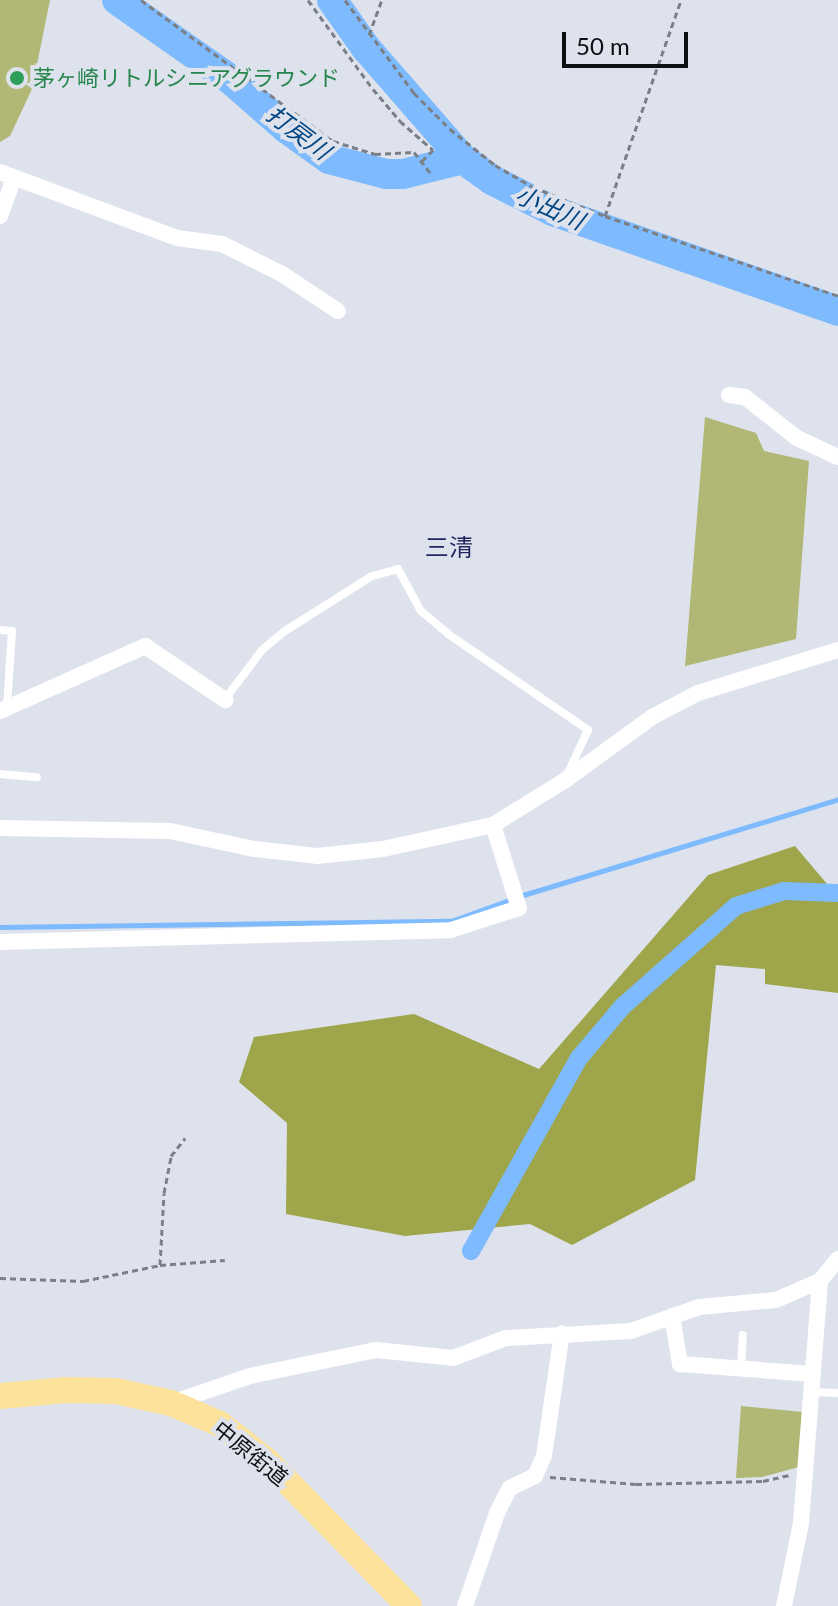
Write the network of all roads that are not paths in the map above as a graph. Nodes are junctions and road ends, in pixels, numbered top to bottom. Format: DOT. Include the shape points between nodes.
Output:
graph roads {
  1 [pos="7,175"];
  2 [pos="0,216"];
  3 [pos="338,311"];
  4 [pos="729,395"];
  5 [pos="838,457"];
  6 [pos="0,630"];
  7 [pos="838,650"];
  8 [pos="225,700"];
  9 [pos="4,710"];
  10 [pos="0,774"];
  11 [pos="37,777"];
  12 [pos="564,781"];
  13 [pos="493,825"];
  14 [pos="0,828"];
  15 [pos="0,942"];
  16 [pos="838,1259"];
  17 [pos="820,1281"];
  18 [pos="672,1316"];
  19 [pos="562,1333"];
  20 [pos="743,1335"];
  21 [pos="741,1369"];
  22 [pos="813,1374"];
  23 [pos="812,1392"];
  24 [pos="838,1393"];
  25 [pos="0,1396"];
  26 [pos="171,1403"];
  27 [pos="409,1606"];
  28 [pos="465,1606"];
  29 [pos="784,1606"];
  1 -- 2 [label="street"];
  1 -- 3 [label="street" via="177,238 222,244 282,274"];
  4 -- 5 [label="street" via="745,397 797,438"];
  6 -- 9 [label="lane" via="12,631"];
  7 -- 12 [label="street" via="698,693 652,717"];
  8 -- 9 [label="street" via="145,646"];
  8 -- 12 [label="lane" via="262,650 285,631 372,576 398,569 421,611 448,634 588,730"];
  10 -- 11 [label="lane"];
  12 -- 13 [label="street"];
  13 -- 14 [label="street" via="383,849 317,856 170,831"];
  13 -- 15 [label="street" via="519,908 451,930"];
  16 -- 17 [label="street"];
  17 -- 18 [label="street" via="776,1300 699,1307"];
  17 -- 22 [label="street"];
  18 -- 19 [label="street" via="631,1331"];
  18 -- 21 [label="street" via="680,1364"];
  19 -- 26 [label="street" via="506,1338 453,1358 366,1351 250,1376"];
  19 -- 28 [label="street" via="544,1456 535,1476 510,1488"];
  20 -- 21 [label="lane"];
  21 -- 22 [label="street"];
  22 -- 23 [label="street"];
  23 -- 24 [label="lane"];
  23 -- 29 [label="street" via="801,1523"];
  25 -- 26 [label="main road, 中原街道" via="91,1390"];
  26 -- 27 [label="main road, 中原街道" via="220,1424 267,1461"];
}
